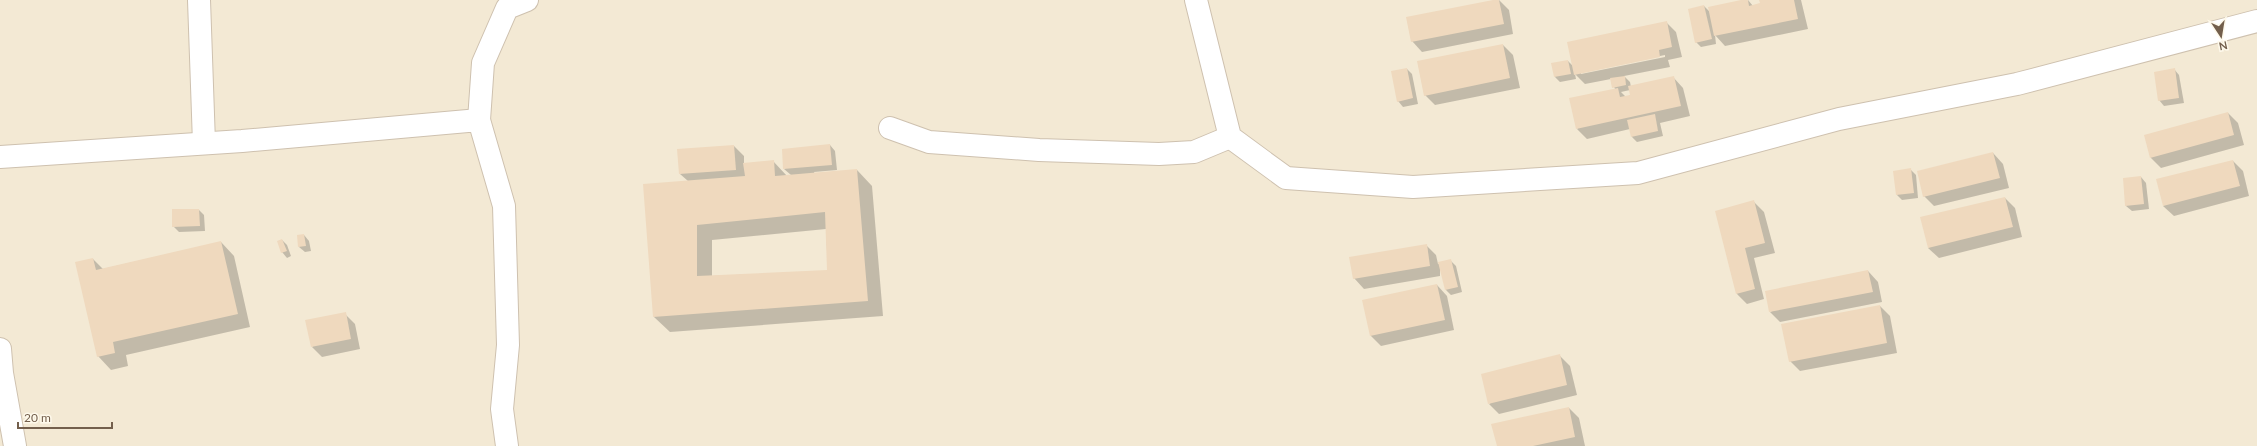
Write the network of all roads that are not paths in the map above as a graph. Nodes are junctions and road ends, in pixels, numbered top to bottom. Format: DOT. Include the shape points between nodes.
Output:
graph roads {
  1 [pos="199,0"];
  2 [pos="527,0"];
  3 [pos="1196,0"];
  4 [pos="2257,21"];
  5 [pos="479,120"];
  6 [pos="890,128"];
  7 [pos="1230,137"];
  8 [pos="204,143"];
  9 [pos="0,157"];
  10 [pos="0,349"];
  11 [pos="15,446"];
  12 [pos="507,446"];
  1 -- 8 [label="street"];
  2 -- 5 [label="street" via="507,8 483,63"];
  3 -- 7 [label="street"];
  4 -- 7 [label="street" via="2017,84 1839,119 1638,173 1414,187 1286,178"];
  5 -- 8 [label="street"];
  5 -- 12 [label="street" via="504,206 508,345 502,409"];
  6 -- 7 [label="street" via="929,142 1039,150 1159,154 1194,152"];
  8 -- 9 [label="street"];
  10 -- 11 [label="street"];
}
